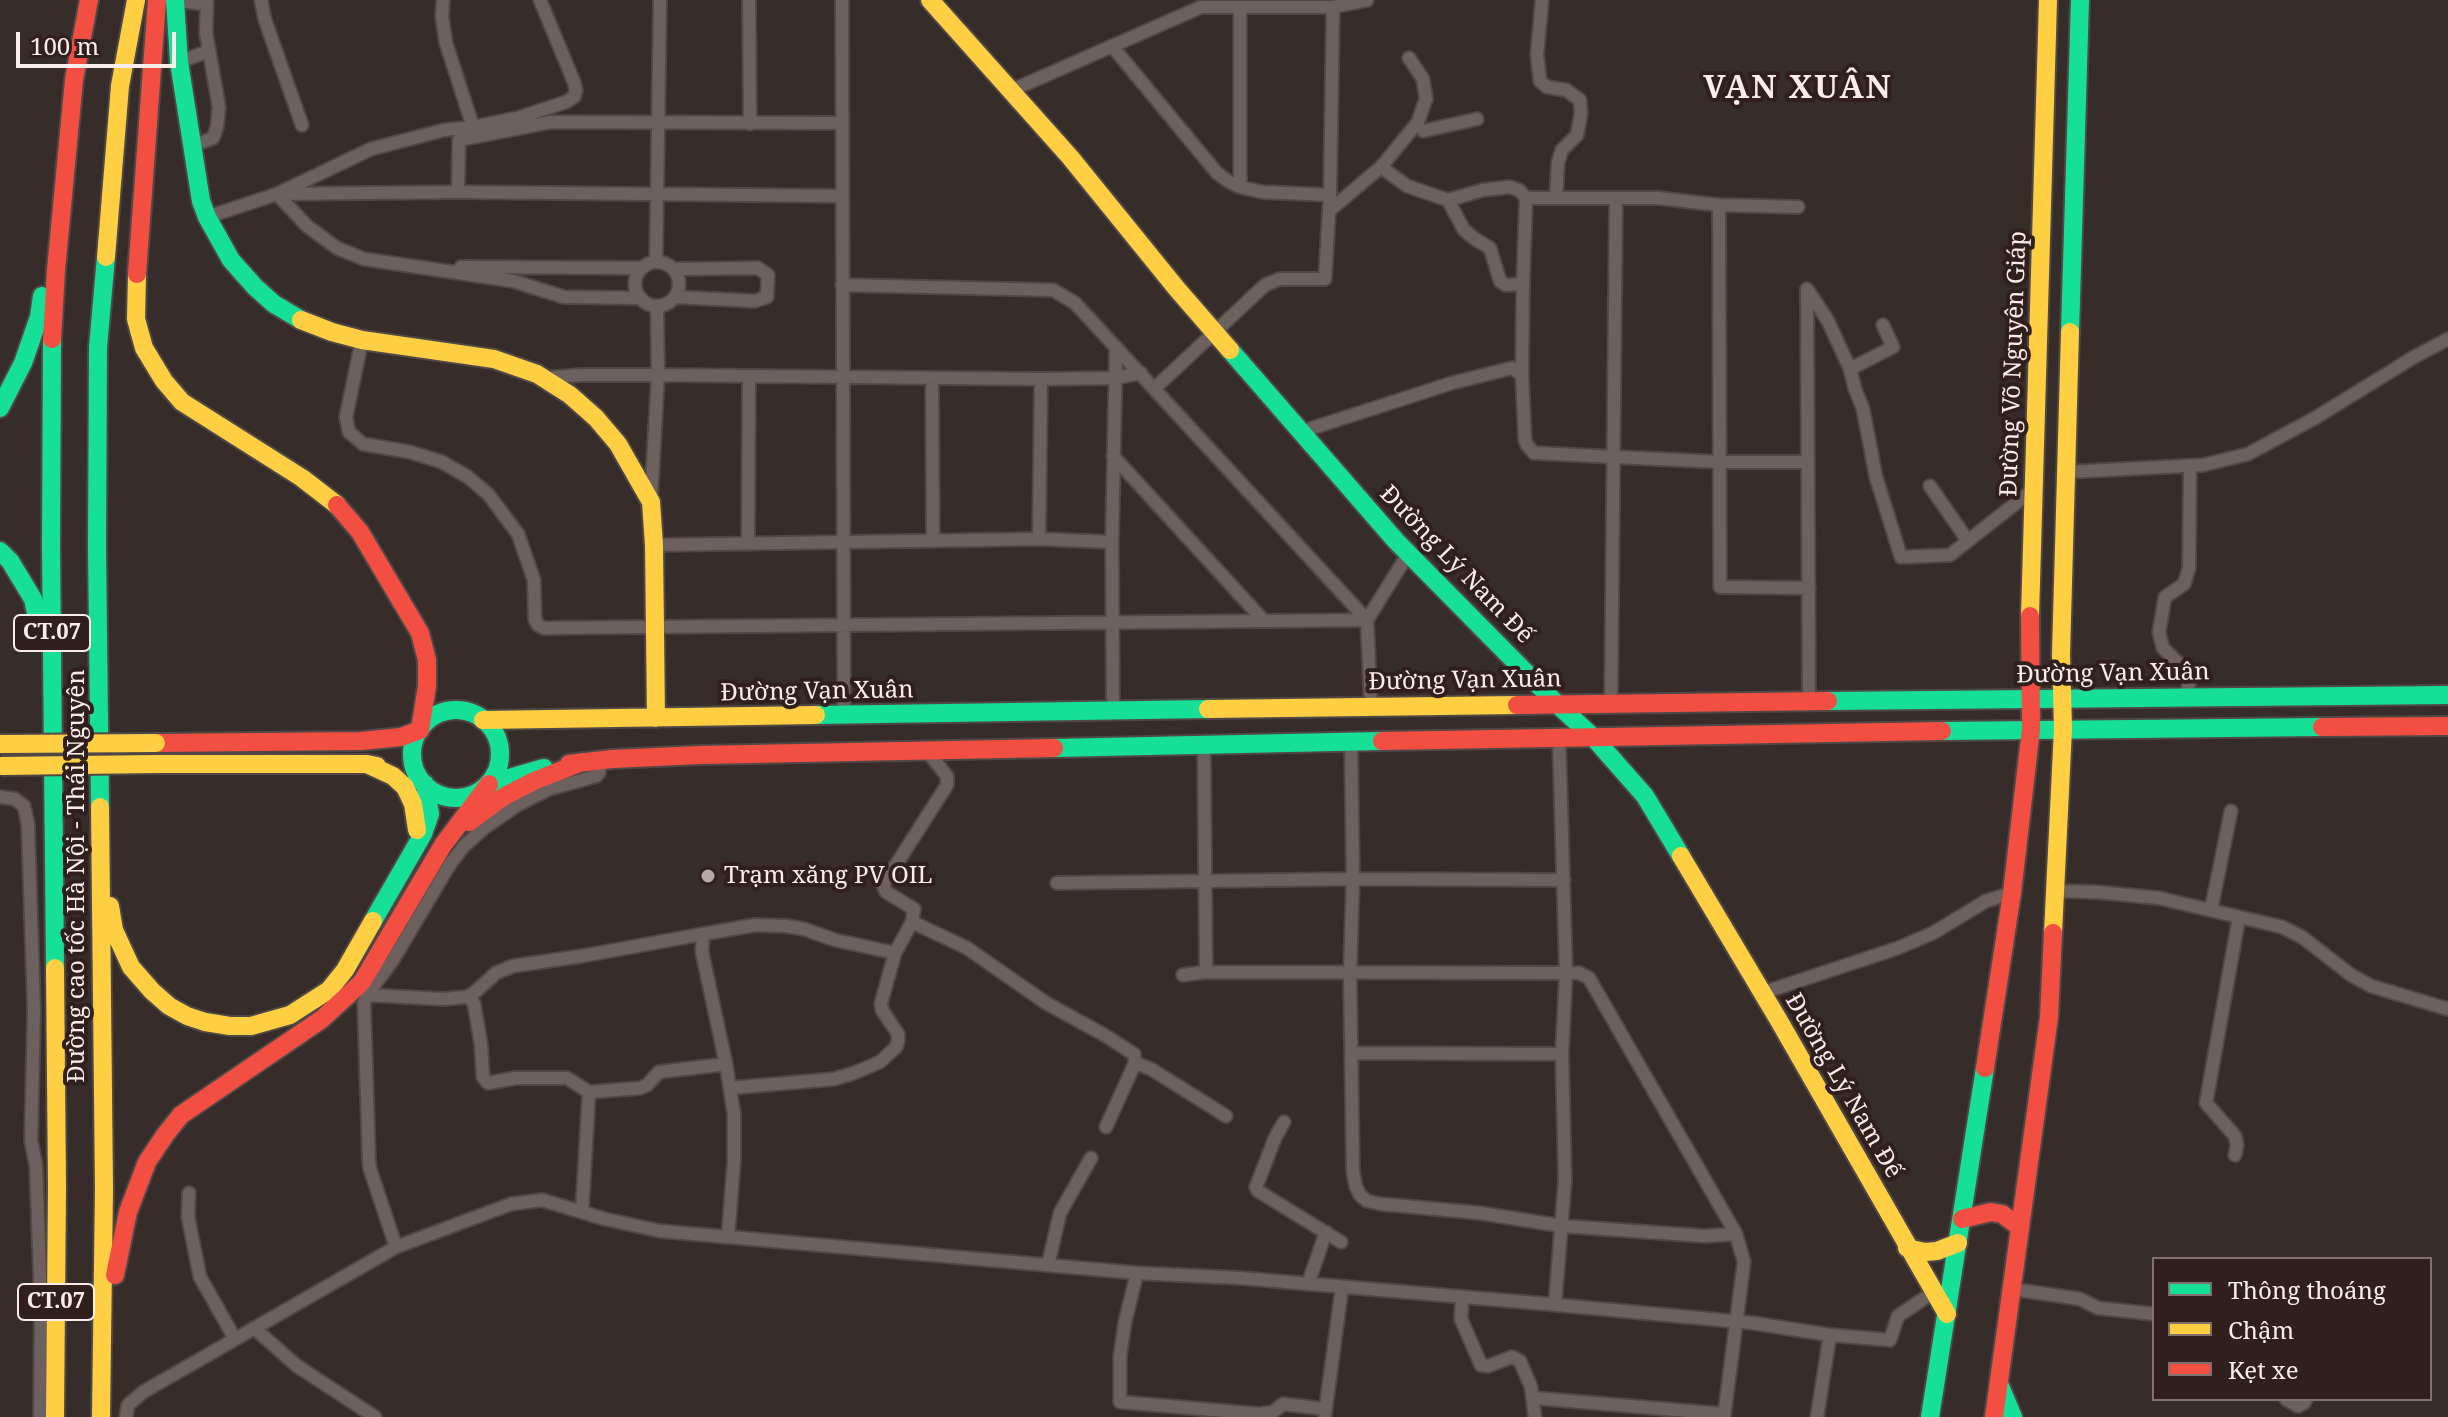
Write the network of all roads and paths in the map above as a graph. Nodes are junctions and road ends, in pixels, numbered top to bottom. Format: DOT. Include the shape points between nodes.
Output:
graph roads {
  1 [pos="89,0"];
  2 [pos="136,0"];
  3 [pos="157,0"];
  4 [pos="175,0"];
  5 [pos="261,0"];
  6 [pos="443,0"];
  7 [pos="540,0"];
  8 [pos="660,0"];
  9 [pos="749,0"];
  10 [pos="842,0"];
  11 [pos="930,0"];
  12 [pos="1367,0"];
  13 [pos="1542,0"];
  14 [pos="2048,0"];
  15 [pos="2080,0"];
  16 [pos="206,2"];
  17 [pos="1287,4"];
  18 [pos="1240,7"];
  19 [pos="1333,7"];
  20 [pos="1112,46"];
  21 [pos="209,51"];
  22 [pos="1409,58"];
  23 [pos="179,62"];
  24 [pos="74,80"];
  25 [pos="1010,91"];
  26 [pos="1477,119"];
  27 [pos="842,123"];
  28 [pos="657,124"];
  29 [pos="750,124"];
  30 [pos="302,125"];
  31 [pos="473,127"];
  32 [pos="1417,132"];
  33 [pos="459,134"];
  34 [pos="192,146"];
  35 [pos="1381,167"];
  36 [pos="1240,187"];
  37 [pos="458,192"];
  38 [pos="277,194"];
  39 [pos="658,194"];
  40 [pos="1330,195"];
  41 [pos="842,196"];
  42 [pos="1526,198"];
  43 [pos="1556,198"];
  44 [pos="1616,198"];
  45 [pos="1448,200"];
  46 [pos="1719,205"];
  47 [pos="1798,207"];
  48 [pos="1329,211"];
  49 [pos="207,217"];
  50 [pos="656,262"];
  51 [pos="424,267"];
  52 [pos="642,268"];
  53 [pos="674,269"];
  54 [pos="1523,284"];
  55 [pos="842,285"];
  56 [pos="675,297"];
  57 [pos="641,298"];
  58 [pos="657,306"];
  59 [pos="1883,325"];
  60 [pos="1215,332"];
  61 [pos="2448,339"];
  62 [pos="362,340"];
  63 [pos="1116,347"];
  64 [pos="1850,369"];
  65 [pos="1141,373"];
  66 [pos="658,375"];
  67 [pos="1522,375"];
  68 [pos="843,376"];
  69 [pos="749,377"];
  70 [pos="544,378"];
  71 [pos="932,378"];
  72 [pos="1115,378"];
  73 [pos="1041,379"];
  74 [pos="1155,388"];
  75 [pos="0,408"];
  76 [pos="1300,432"];
  77 [pos="2036,451"];
  78 [pos="2066,452"];
  79 [pos="1113,456"];
  80 [pos="1615,456"];
  81 [pos="1721,462"];
  82 [pos="1808,462"];
  83 [pos="2190,466"];
  84 [pos="2066,472"];
  85 [pos="1930,486"];
  86 [pos="2034,489"];
  87 [pos="651,502"];
  88 [pos="1039,539"];
  89 [pos="933,541"];
  90 [pos="1968,541"];
  91 [pos="1112,542"];
  92 [pos="843,543"];
  93 [pos="748,544"];
  94 [pos="654,545"];
  95 [pos="97,547"];
  96 [pos="0,551"];
  97 [pos="1408,554"];
  98 [pos="1809,588"];
  99 [pos="1367,620"];
  100 [pos="1264,621"];
  101 [pos="1111,622"];
  102 [pos="843,626"];
  103 [pos="656,628"];
  104 [pos="2448,695"];
  105 [pos="2184,697"];
  106 [pos="2030,699"];
  107 [pos="2062,699"];
  108 [pos="1809,701"];
  109 [pos="1611,703"];
  110 [pos="1557,704"];
  111 [pos="1371,707"];
  112 [pos="1113,711"];
  113 [pos="844,715"];
  114 [pos="656,718"];
  115 [pos="483,720"];
  116 [pos="2448,726"];
  117 [pos="2031,729"];
  118 [pos="2063,729"];
  119 [pos="420,730"];
  120 [pos="1559,738"];
  121 [pos="1594,738"];
  122 [pos="1351,742"];
  123 [pos="0,744"];
  124 [pos="1204,746"];
  125 [pos="927,751"];
  126 [pos="591,761"];
  127 [pos="367,764"];
  128 [pos="0,766"];
  129 [pos="425,784"];
  130 [pos="489,784"];
  131 [pos="0,797"];
  132 [pos="2231,811"];
  133 [pos="417,844"];
  134 [pos="443,845"];
  135 [pos="1353,879"];
  136 [pos="1564,880"];
  137 [pos="1205,881"];
  138 [pos="1057,883"];
  139 [pos="2055,891"];
  140 [pos="2012,893"];
  141 [pos="2211,910"];
  142 [pos="2239,917"];
  143 [pos="912,922"];
  144 [pos="703,934"];
  145 [pos="895,953"];
  146 [pos="1206,972"];
  147 [pos="1350,973"];
  148 [pos="1566,973"];
  149 [pos="1183,975"];
  150 [pos="1762,993"];
  151 [pos="367,995"];
  152 [pos="469,996"];
  153 [pos="2448,1009"];
  154 [pos="1351,1053"];
  155 [pos="1562,1054"];
  156 [pos="1135,1063"];
  157 [pos="726,1064"];
  158 [pos="730,1088"];
  159 [pos="589,1092"];
  160 [pos="1226,1116"];
  161 [pos="1284,1122"];
  162 [pos="1106,1127"];
  163 [pos="2235,1155"];
  164 [pos="1091,1158"];
  165 [pos="57,1162"];
  166 [pos="189,1193"];
  167 [pos="582,1212"];
  168 [pos="1962,1219"];
  169 [pos="1562,1226"];
  170 [pos="2020,1227"];
  171 [pos="1326,1232"];
  172 [pos="1736,1234"];
  173 [pos="728,1237"];
  174 [pos="1341,1242"];
  175 [pos="1958,1243"];
  176 [pos="396,1247"];
  177 [pos="1907,1248"];
  178 [pos="1048,1265"];
  179 [pos="1137,1273"];
  180 [pos="1308,1284"];
  181 [pos="1342,1287"];
  182 [pos="2012,1289"];
  183 [pos="1935,1291"];
  184 [pos="1462,1297"];
  185 [pos="1555,1304"];
  186 [pos="1947,1314"];
  187 [pos="2152,1314"];
  188 [pos="1737,1321"];
  189 [pos="254,1328"];
  190 [pos="1830,1335"];
  191 [pos="235,1339"];
  192 [pos="1999,1384"];
  193 [pos="1534,1398"];
  194 [pos="1325,1413"];
  195 [pos="1724,1415"];
  196 [pos="40,1417"];
  197 [pos="55,1417"];
  198 [pos="103,1417"];
  199 [pos="126,1417"];
  200 [pos="375,1417"];
  201 [pos="1535,1417"];
  202 [pos="1817,1417"];
  203 [pos="1930,1417"];
  204 [pos="1994,1417"];
  205 [pos="2013,1417"];
  1 -- 24 [label="main road, Đường cao tốc Hà Nội - Thái Nguyên / CT.07"];
  2 -- 95 [label="main road, Đường cao tốc Hà Nội - Thái Nguyên / CT.07" via="120,86 102,273"];
  3 -- 119 [label="main road" via="135,294 144,348 182,402 302,478 336,504 360,532 420,633 427,660"];
  4 -- 16 [label="street"];
  4 -- 23 [label="main road"];
  5 -- 30 [label="street"];
  6 -- 31 [label="street" via="446,43"];
  7 -- 31 [label="street" via="574,82 574,97"];
  8 -- 28 [label="street"];
  9 -- 29 [label="street"];
  10 -- 27 [label="street"];
  11 -- 25 [label="main road, Đường Lý Nam Đế"];
  12 -- 19 [label="street"];
  13 -- 43 [label="street" via="1540,81 1580,100 1581,114 1577,135 1558,162"];
  14 -- 77 [label="main road, Đường Võ Nguyên Giáp"];
  15 -- 78 [label="main road"];
  16 -- 21 [label="street"];
  17 -- 18 [label="street"];
  17 -- 19 [label="street"];
  18 -- 20 [label="street" via="1201,7"];
  18 -- 36 [label="street"];
  19 -- 40 [label="street"];
  20 -- 25 [label="street"];
  20 -- 36 [label="street" via="1217,173"];
  21 -- 23 [label="street"];
  21 -- 34 [label="street" via="219,107 217,127 213,138"];
  22 -- 32 [label="street" via="1423,79 1426,99"];
  23 -- 34 [label="main road"];
  24 -- 75 [label="main road" via="39,317"];
  24 -- 165 [label="main road, Đường cao tốc Hà Nội - Thái Nguyên / CT.07" via="52,345"];
  25 -- 60 [label="main road, Đường Lý Nam Đế"];
  26 -- 32 [label="street"];
  27 -- 29 [label="street"];
  27 -- 41 [label="street"];
  28 -- 29 [label="street"];
  28 -- 33 [label="street" via="551,122"];
  28 -- 39 [label="street"];
  31 -- 33 [label="street"];
  32 -- 35 [label="street"];
  33 -- 37 [label="street"];
  33 -- 38 [label="street" via="436,131 371,149"];
  34 -- 49 [label="main road"];
  35 -- 45 [label="street" via="1407,186"];
  35 -- 48 [label="street"];
  36 -- 40 [label="street"];
  37 -- 38 [label="street"];
  37 -- 39 [label="street"];
  38 -- 49 [label="street"];
  38 -- 51 [label="street" via="337,248 364,259"];
  39 -- 41 [label="street"];
  39 -- 50 [label="street"];
  40 -- 48 [label="street"];
  41 -- 55 [label="street"];
  42 -- 43 [label="street"];
  42 -- 45 [label="street" via="1509,187"];
  42 -- 54 [label="street"];
  43 -- 44 [label="street"];
  44 -- 46 [label="street"];
  44 -- 80 [label="street"];
  45 -- 54 [label="street" via="1464,230 1490,248 1501,283"];
  46 -- 47 [label="street"];
  46 -- 81 [label="street"];
  48 -- 60 [label="street" via="1325,279 1272,281"];
  49 -- 62 [label="main road" via="231,260 274,304 300,319"];
  50 -- 52 [label="street"];
  50 -- 53 [label="street"];
  51 -- 52 [label="street"];
  51 -- 57 [label="street" via="513,281 564,297"];
  52 -- 57 [label="street" via="636,279"];
  53 -- 56 [label="street" via="679,280"];
  53 -- 56 [label="street" via="758,268 768,275 767,297 755,301"];
  54 -- 67 [label="street"];
  55 -- 63 [label="street" via="1053,290 1075,303"];
  55 -- 68 [label="street"];
  56 -- 58 [label="street"];
  57 -- 58 [label="street"];
  58 -- 66 [label="street"];
  59 -- 64 [label="street" via="1893,347"];
  60 -- 74 [label="street"];
  60 -- 76 [label="main road, Đường Lý Nam Đế"];
  61 -- 83 [label="street" via="2248,454"];
  62 -- 70 [label="main road" via="494,359"];
  62 -- 103 [label="street" via="346,417 349,432 363,444 442,462 488,494 518,534 534,580 538,625"];
  63 -- 65 [label="street"];
  63 -- 72 [label="street"];
  64 -- 82 [label="street" via="1807,289"];
  64 -- 90 [label="street" via="1901,557 1950,555"];
  65 -- 72 [label="street"];
  65 -- 74 [label="street"];
  66 -- 69 [label="street"];
  66 -- 70 [label="street"];
  66 -- 87 [label="street"];
  67 -- 76 [label="street" via="1512,368 1452,383"];
  67 -- 80 [label="street" via="1525,440 1530,449 1541,454"];
  68 -- 69 [label="street"];
  68 -- 71 [label="street"];
  68 -- 92 [label="street"];
  69 -- 93 [label="street"];
  70 -- 87 [label="main road" via="587,410 618,444"];
  71 -- 73 [label="street"];
  71 -- 89 [label="street"];
  72 -- 73 [label="street"];
  72 -- 79 [label="street"];
  73 -- 88 [label="street"];
  74 -- 99 [label="street"];
  76 -- 97 [label="main road, Đường Lý Nam Đế"];
  77 -- 78 [label="main road"];
  77 -- 86 [label="main road, Đường Võ Nguyên Giáp"];
  78 -- 84 [label="main road"];
  79 -- 91 [label="street"];
  79 -- 100 [label="street"];
  80 -- 81 [label="street"];
  80 -- 109 [label="street"];
  81 -- 82 [label="street"];
  81 -- 98 [label="street" via="1720,587"];
  82 -- 98 [label="street"];
  83 -- 84 [label="street"];
  83 -- 105 [label="street" via="2189,568 2184,584 2165,597 2159,632 2163,648 2187,672"];
  84 -- 107 [label="main road"];
  85 -- 90 [label="street"];
  86 -- 90 [label="street"];
  86 -- 106 [label="main road, Đường Võ Nguyên Giáp"];
  87 -- 94 [label="main road"];
  88 -- 89 [label="street"];
  88 -- 91 [label="street"];
  89 -- 92 [label="street"];
  91 -- 101 [label="street"];
  92 -- 93 [label="street"];
  92 -- 102 [label="street"];
  93 -- 94 [label="street"];
  94 -- 103 [label="main road"];
  95 -- 133 [label="main road" via="110,733 110,907 131,967 152,991 187,1016 230,1026 273,1021 309,1005 345,970"];
  95 -- 198 [label="main road, Đường cao tốc Hà Nội - Thái Nguyên / CT.07"];
  96 -- 165 [label="main road" via="33,599 41,633 46,1095"];
  97 -- 99 [label="street"];
  97 -- 110 [label="main road, Đường Lý Nam Đế"];
  98 -- 108 [label="street"];
  99 -- 100 [label="street"];
  99 -- 111 [label="street"];
  100 -- 101 [label="street"];
  101 -- 102 [label="street"];
  101 -- 112 [label="street"];
  102 -- 103 [label="street"];
  102 -- 113 [label="street"];
  103 -- 114 [label="main road"];
  104 -- 105 [label="main road, Đường Vạn Xuân"];
  105 -- 107 [label="main road, Đường Vạn Xuân"];
  106 -- 107 [label="main road, Đường Vạn Xuân"];
  106 -- 108 [label="main road, Đường Vạn Xuân"];
  106 -- 117 [label="main road, Đường Võ Nguyên Giáp"];
  107 -- 118 [label="main road"];
  108 -- 109 [label="main road, Đường Vạn Xuân"];
  109 -- 110 [label="main road, Đường Vạn Xuân"];
  110 -- 111 [label="main road, Đường Vạn Xuân"];
  110 -- 121 [label="main road, Đường Lý Nam Đế"];
  111 -- 112 [label="main road, Đường Vạn Xuân"];
  112 -- 113 [label="main road, Đường Vạn Xuân"];
  113 -- 114 [label="main road, Đường Vạn Xuân"];
  114 -- 115 [label="main road, Đường Vạn Xuân"];
  115 -- 119 [label="main road" via="458,710 443,712"];
  115 -- 130 [label="main road" via="499,744 497,772"];
  116 -- 118 [label="main road"];
  117 -- 118 [label="main road"];
  117 -- 121 [label="main road"];
  117 -- 140 [label="main road, Đường Võ Nguyên Giáp"];
  118 -- 139 [label="main road"];
  119 -- 123 [label="main road, bridge" via="361,741"];
  119 -- 129 [label="main road" via="412,758"];
  120 -- 121 [label="main road"];
  120 -- 122 [label="main road"];
  120 -- 136 [label="street"];
  121 -- 150 [label="main road, Đường Lý Nam Đế" via="1645,796"];
  122 -- 124 [label="main road"];
  122 -- 135 [label="street"];
  124 -- 125 [label="main road"];
  124 -- 137 [label="street"];
  125 -- 126 [label="main road"];
  125 -- 143 [label="street" via="947,776 947,785 883,885 914,909"];
  126 -- 130 [label="main road" via="549,766"];
  126 -- 134 [label="main road" via="503,797"];
  126 -- 151 [label="street" via="596,776 519,804 464,846"];
  127 -- 128 [label="main road, bridge"];
  127 -- 129 [label="main road" via="400,771"];
  127 -- 133 [label="main road" via="405,787 416,817"];
  129 -- 130 [label="main road" via="450,797 464,797"];
  129 -- 133 [label="main road" via="430,814"];
  130 -- 134 [label="main road"];
  131 -- 196 [label="street" via="24,806 28,825"];
  132 -- 141 [label="street"];
  134 -- 198 [label="main road" via="362,982 322,1019 181,1115 147,1162 121,1241"];
  135 -- 136 [label="street"];
  135 -- 137 [label="street"];
  135 -- 147 [label="street"];
  136 -- 148 [label="street"];
  137 -- 138 [label="street"];
  137 -- 146 [label="street"];
  139 -- 141 [label="street" via="2159,898"];
  139 -- 170 [label="main road" via="2049,1017"];
  140 -- 150 [label="street" via="1986,901 1898,948"];
  140 -- 168 [label="main road, Đường Võ Nguyên Giáp"];
  141 -- 142 [label="street"];
  142 -- 153 [label="street" via="2294,932 2371,986"];
  142 -- 163 [label="street" via="2206,1103 2235,1136"];
  143 -- 145 [label="street"];
  143 -- 156 [label="street" via="967,948 1046,1003 1130,1051"];
  144 -- 145 [label="street" via="786,926"];
  144 -- 152 [label="street" via="513,966"];
  144 -- 157 [label="street" via="702,952"];
  145 -- 158 [label="street" via="881,1003 898,1041 880,1062 834,1079"];
  146 -- 147 [label="street"];
  146 -- 149 [label="street"];
  147 -- 148 [label="street"];
  147 -- 154 [label="street"];
  148 -- 155 [label="street"];
  148 -- 172 [label="street" via="1589,978"];
  150 -- 177 [label="main road, Đường Lý Nam Đế"];
  151 -- 152 [label="street"];
  151 -- 176 [label="street" via="370,1169"];
  152 -- 159 [label="street" via="484,1080 567,1078"];
  154 -- 155 [label="street"];
  154 -- 169 [label="street" via="1353,1172 1367,1201"];
  155 -- 169 [label="street"];
  156 -- 160 [label="street"];
  156 -- 162 [label="street"];
  157 -- 158 [label="street"];
  157 -- 159 [label="street" via="659,1072 640,1088"];
  158 -- 173 [label="street" via="734,1161"];
  159 -- 167 [label="street"];
  161 -- 171 [label="street" via="1256,1187"];
  164 -- 178 [label="street" via="1060,1213"];
  165 -- 197 [label="main road, Đường cao tốc Hà Nội - Thái Nguyên / CT.07"];
  166 -- 191 [label="street" via="188,1217 200,1277"];
  167 -- 173 [label="street" via="660,1231"];
  167 -- 176 [label="street" via="532,1200"];
  168 -- 170 [label="main road" via="1991,1212"];
  168 -- 175 [label="main road, Đường Võ Nguyên Giáp"];
  169 -- 172 [label="street"];
  169 -- 185 [label="street"];
  170 -- 182 [label="main road"];
  171 -- 174 [label="street"];
  171 -- 180 [label="street"];
  172 -- 188 [label="street" via="1744,1262"];
  173 -- 178 [label="street"];
  175 -- 177 [label="main road" via="1937,1251"];
  175 -- 186 [label="main road, Đường Võ Nguyên Giáp"];
  176 -- 189 [label="street"];
  177 -- 183 [label="main road, Đường Lý Nam Đế"];
  178 -- 179 [label="street"];
  179 -- 180 [label="street"];
  179 -- 194 [label="street" via="1120,1356 1120,1402 1260,1414 1292,1404"];
  180 -- 181 [label="street"];
  181 -- 184 [label="street"];
  181 -- 194 [label="street"];
  182 -- 187 [label="street"];
  182 -- 192 [label="main road"];
  183 -- 186 [label="main road, Đường Lý Nam Đế"];
  183 -- 190 [label="street" via="1898,1316 1890,1340"];
  184 -- 185 [label="street"];
  184 -- 193 [label="street" via="1461,1319 1481,1365 1517,1358"];
  185 -- 188 [label="street"];
  186 -- 203 [label="main road, Đường Võ Nguyên Giáp"];
  188 -- 190 [label="street"];
  188 -- 195 [label="street"];
  189 -- 191 [label="street"];
  189 -- 200 [label="street" via="297,1366"];
  190 -- 202 [label="street"];
  191 -- 199 [label="street" via="143,1392 128,1405"];
  192 -- 204 [label="main road"];
  192 -- 205 [label="main road"];
  193 -- 195 [label="street"];
  193 -- 201 [label="street"];
}
